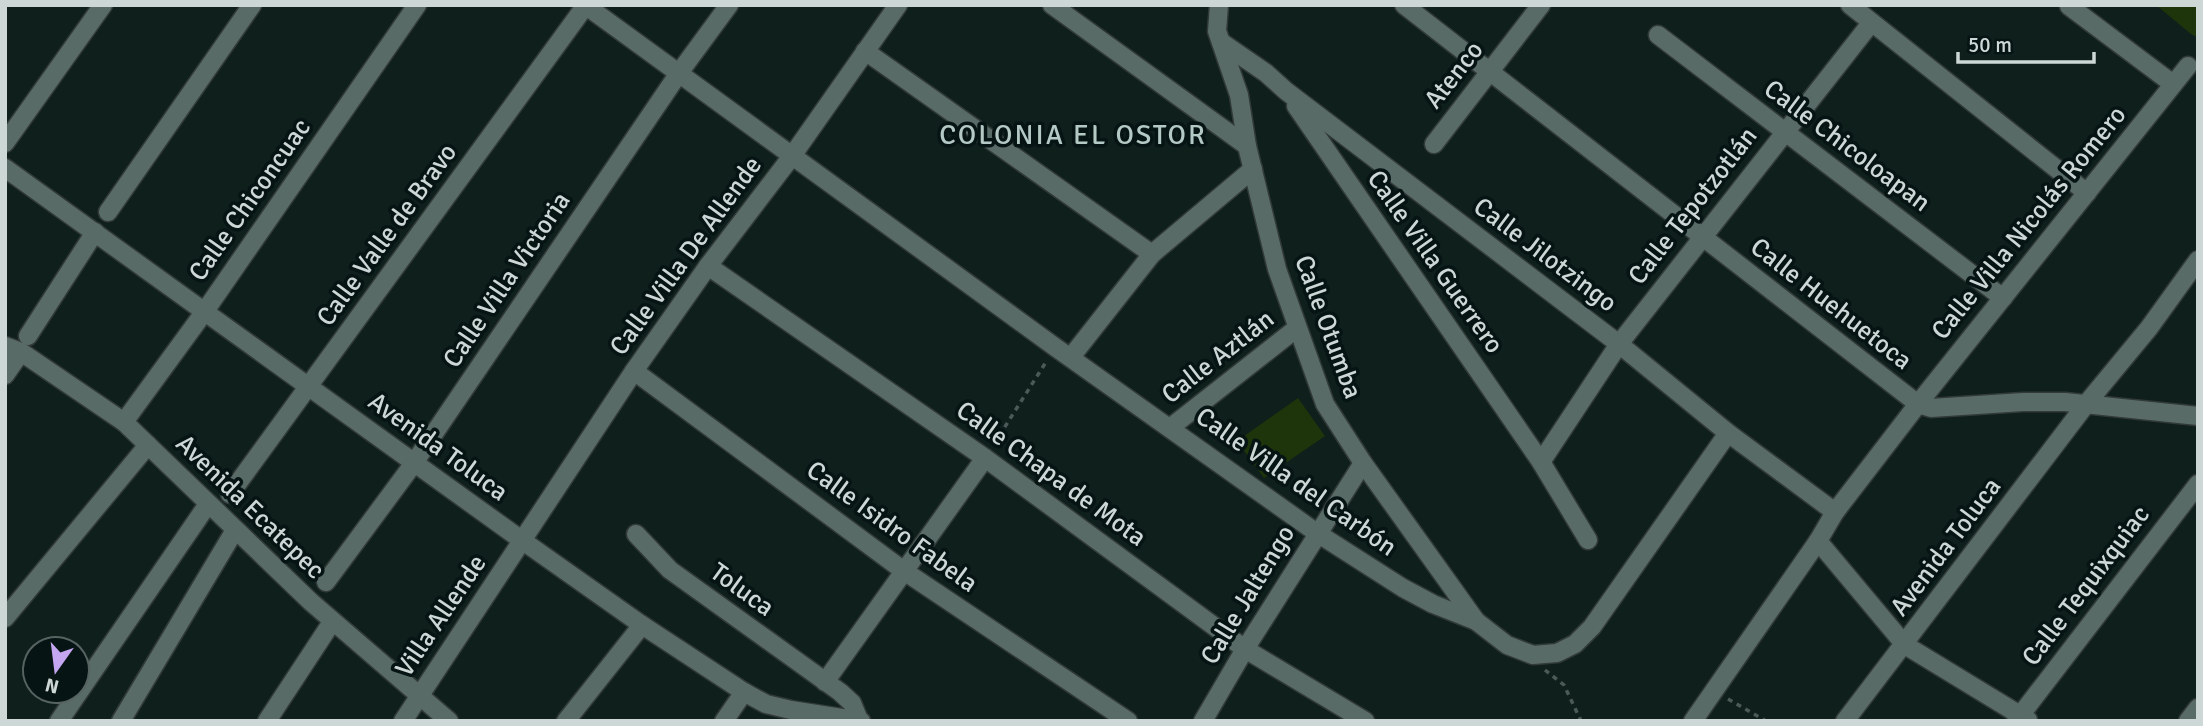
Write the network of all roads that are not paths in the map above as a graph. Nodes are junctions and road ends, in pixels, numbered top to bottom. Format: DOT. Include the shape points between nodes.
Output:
graph roads {
  1 [pos="103,5"];
  2 [pos="253,5"];
  3 [pos="417,5"];
  4 [pos="586,5"];
  5 [pos="729,5"];
  6 [pos="898,5"];
  7 [pos="1052,5"];
  8 [pos="1219,5"];
  9 [pos="1404,5"];
  10 [pos="1541,5"];
  11 [pos="1850,5"];
  12 [pos="2069,6"];
  13 [pos="1871,23"];
  14 [pos="1658,35"];
  15 [pos="1221,43"];
  16 [pos="865,51"];
  17 [pos="2188,66"];
  18 [pos="679,73"];
  19 [pos="1266,73"];
  20 [pos="1489,73"];
  21 [pos="2173,84"];
  22 [pos="1286,91"];
  23 [pos="1239,95"];
  24 [pos="1785,132"];
  25 [pos="5,143"];
  26 [pos="1434,144"];
  27 [pos="1247,146"];
  28 [pos="792,156"];
  29 [pos="5,168"];
  30 [pos="1253,169"];
  31 [pos="2087,193"];
  32 [pos="108,212"];
  33 [pos="95,232"];
  34 [pos="1702,236"];
  35 [pos="1152,254"];
  36 [pos="2198,260"];
  37 [pos="708,266"];
  38 [pos="2003,298"];
  39 [pos="205,311"];
  40 [pos="1297,328"];
  41 [pos="1619,344"];
  42 [pos="18,345"];
  43 [pos="1063,352"];
  44 [pos="634,371"];
  45 [pos="5,374"];
  46 [pos="310,386"];
  47 [pos="2087,403"];
  48 [pos="1918,404"];
  49 [pos="2198,416"];
  50 [pos="124,422"];
  51 [pos="1171,427"];
  52 [pos="1728,433"];
  53 [pos="148,445"];
  54 [pos="985,458"];
  55 [pos="1541,462"];
  56 [pos="414,463"];
  57 [pos="1363,463"];
  58 [pos="2198,484"];
  59 [pos="230,494"];
  60 [pos="208,504"];
  61 [pos="1835,512"];
  62 [pos="235,530"];
  63 [pos="1317,533"];
  64 [pos="636,534"];
  65 [pos="1588,540"];
  66 [pos="523,541"];
  67 [pos="1818,541"];
  68 [pos="904,571"];
  69 [pos="326,582"];
  70 [pos="5,618"];
  71 [pos="1476,621"];
  72 [pos="332,622"];
  73 [pos="642,625"];
  74 [pos="1905,645"];
  75 [pos="1245,649"];
  76 [pos="825,682"];
  77 [pos="744,692"];
  78 [pos="418,695"];
  79 [pos="2198,708"];
  80 [pos="2021,719"];
  81 [pos="1126,720"];
  82 [pos="59,721"];
  83 [pos="121,721"];
  84 [pos="267,721"];
  85 [pos="404,721"];
  86 [pos="449,721"];
  87 [pos="566,721"];
  88 [pos="724,721"];
  89 [pos="860,721"];
  90 [pos="1203,721"];
  91 [pos="1365,721"];
  92 [pos="1693,721"];
  93 [pos="1845,721"];
  94 [pos="2188,721"];
  1 -- 25 [label="street"];
  2 -- 32 [label="street"];
  3 -- 39 [label="street, Calle Chiconcuac"];
  4 -- 18 [label="street, Calle Villa del Carbón"];
  4 -- 46 [label="street, Calle Valle de Bravo"];
  5 -- 18 [label="street, Calle Villa Victoria"];
  6 -- 16 [label="street, Calle Villa De Allende"];
  7 -- 27 [label="street"];
  8 -- 15 [label="street, Calle Otumba"];
  9 -- 20 [label="street, Calle Huehuetoca"];
  10 -- 20 [label="street, Atenco"];
  11 -- 13 [label="street"];
  12 -- 21 [label="street"];
  13 -- 24 [label="street, Calle Tepotzotlán"];
  13 -- 31 [label="street"];
  14 -- 24 [label="street, Calle Chicoloapan"];
  15 -- 19 [label="street, Calle Jilotzingo"];
  15 -- 23 [label="street, Calle Otumba"];
  16 -- 28 [label="street, Calle Villa De Allende"];
  16 -- 35 [label="street"];
  17 -- 21 [label="street, Calle Villa Nicolás Romero"];
  18 -- 28 [label="street, Calle Villa del Carbón"];
  18 -- 56 [label="street, Calle Villa Victoria"];
  19 -- 22 [label="street, Calle Jilotzingo"];
  19 -- 23 [label="street" via="1253,73 1244,80"];
  20 -- 26 [label="street, Atenco"];
  20 -- 34 [label="street, Calle Huehuetoca"];
  21 -- 31 [label="street, Calle Villa Nicolás Romero"];
  22 -- 41 [label="street, Calle Jilotzingo"];
  22 -- 55 [label="street, Calle Villa Guerrero"];
  23 -- 27 [label="street, Calle Otumba"];
  24 -- 34 [label="street, Calle Tepotzotlán"];
  24 -- 38 [label="street, Calle Chicoloapan"];
  27 -- 30 [label="street, Calle Otumba"];
  28 -- 37 [label="street, Calle Villa De Allende"];
  28 -- 43 [label="street, Calle Villa del Carbón"];
  29 -- 33 [label="street, Avenida Toluca"];
  30 -- 35 [label="street"];
  30 -- 40 [label="street, Calle Otumba" via="1277,269"];
  31 -- 38 [label="street, Calle Villa Nicolás Romero"];
  33 -- 39 [label="street, Avenida Toluca"];
  33 -- 42 [label="street"];
  34 -- 41 [label="street, Calle Tepotzotlán"];
  34 -- 48 [label="street, Calle Huehuetoca"];
  35 -- 43 [label="street"];
  36 -- 47 [label="street, Avenida Toluca"];
  37 -- 44 [label="street, Calle Villa De Allende"];
  37 -- 54 [label="street, Calle Chapa de Mota"];
  38 -- 48 [label="street, Calle Villa Nicolás Romero"];
  39 -- 46 [label="street, Avenida Toluca"];
  39 -- 50 [label="street, Calle Chiconcuac"];
  40 -- 51 [label="street, Calle Aztlán"];
  40 -- 57 [label="street, Calle Otumba" via="1325,404"];
  41 -- 52 [label="street, Calle Jilotzingo"];
  41 -- 55 [label="street, Calle Tepotzotlán"];
  42 -- 45 [label="street"];
  42 -- 50 [label="street, Avenida Ecatepec"];
  43 -- 51 [label="street, Calle Villa del Carbón"];
  44 -- 66 [label="street, Calle Villa De Allende"];
  44 -- 68 [label="street, Calle Isidro Fabela"];
  46 -- 56 [label="street, Avenida Toluca"];
  46 -- 59 [label="street, Calle Valle de Bravo"];
  47 -- 48 [label="street, Calle Huehuetoca" via="1931,408"];
  47 -- 49 [label="street, Calle Huehuetoca"];
  47 -- 74 [label="street, Avenida Toluca"];
  48 -- 61 [label="street, Calle Villa Nicolás Romero"];
  50 -- 53 [label="street, Avenida Ecatepec"];
  51 -- 63 [label="street, Calle Villa del Carbón"];
  52 -- 61 [label="street, Calle Jilotzingo"];
  52 -- 71 [label="street, Calle Villa del Carbón" via="1592,627 1575,644 1557,653 1533,655 1507,645"];
  53 -- 60 [label="street, Avenida Ecatepec"];
  53 -- 70 [label="street"];
  54 -- 68 [label="street"];
  54 -- 75 [label="street, Calle Chapa de Mota"];
  55 -- 65 [label="street, Calle Villa Guerrero"];
  56 -- 66 [label="street, Avenida Toluca"];
  56 -- 69 [label="street, Calle Villa Victoria"];
  57 -- 63 [label="street, Calle Jaltengo"];
  57 -- 71 [label="street, Calle Otumba"];
  58 -- 80 [label="street, Calle Tequixquiac"];
  60 -- 62 [label="street, Avenida Ecatepec"];
  60 -- 82 [label="street"];
  61 -- 67 [label="street, Calle Villa Nicolás Romero"];
  62 -- 72 [label="street, Avenida Ecatepec"];
  62 -- 83 [label="street"];
  63 -- 71 [label="street, Calle Villa del Carbón" via="1403,588"];
  63 -- 75 [label="street, Calle Jaltengo"];
  64 -- 76 [label="street, Toluca" via="670,570"];
  66 -- 73 [label="street, Avenida Toluca"];
  66 -- 78 [label="street, Villa Allende"];
  67 -- 74 [label="street"];
  67 -- 92 [label="street, Calle Villa Nicolás Romero"];
  68 -- 76 [label="street"];
  68 -- 81 [label="street, Calle Isidro Fabela"];
  72 -- 78 [label="street, Avenida Ecatepec"];
  72 -- 84 [label="street"];
  73 -- 77 [label="street, Avenida Toluca"];
  73 -- 87 [label="street"];
  74 -- 80 [label="street"];
  74 -- 93 [label="street, Avenida Toluca"];
  75 -- 90 [label="street, Calle Jaltengo"];
  75 -- 91 [label="street, Calle Chapa de Mota"];
  76 -- 89 [label="street, Toluca" via="852,703"];
  77 -- 88 [label="street"];
  77 -- 89 [label="street, Avenida Toluca" via="766,704"];
  78 -- 85 [label="street, Villa Allende"];
  78 -- 86 [label="street, Avenida Ecatepec"];
  79 -- 94 [label="street"];
}
